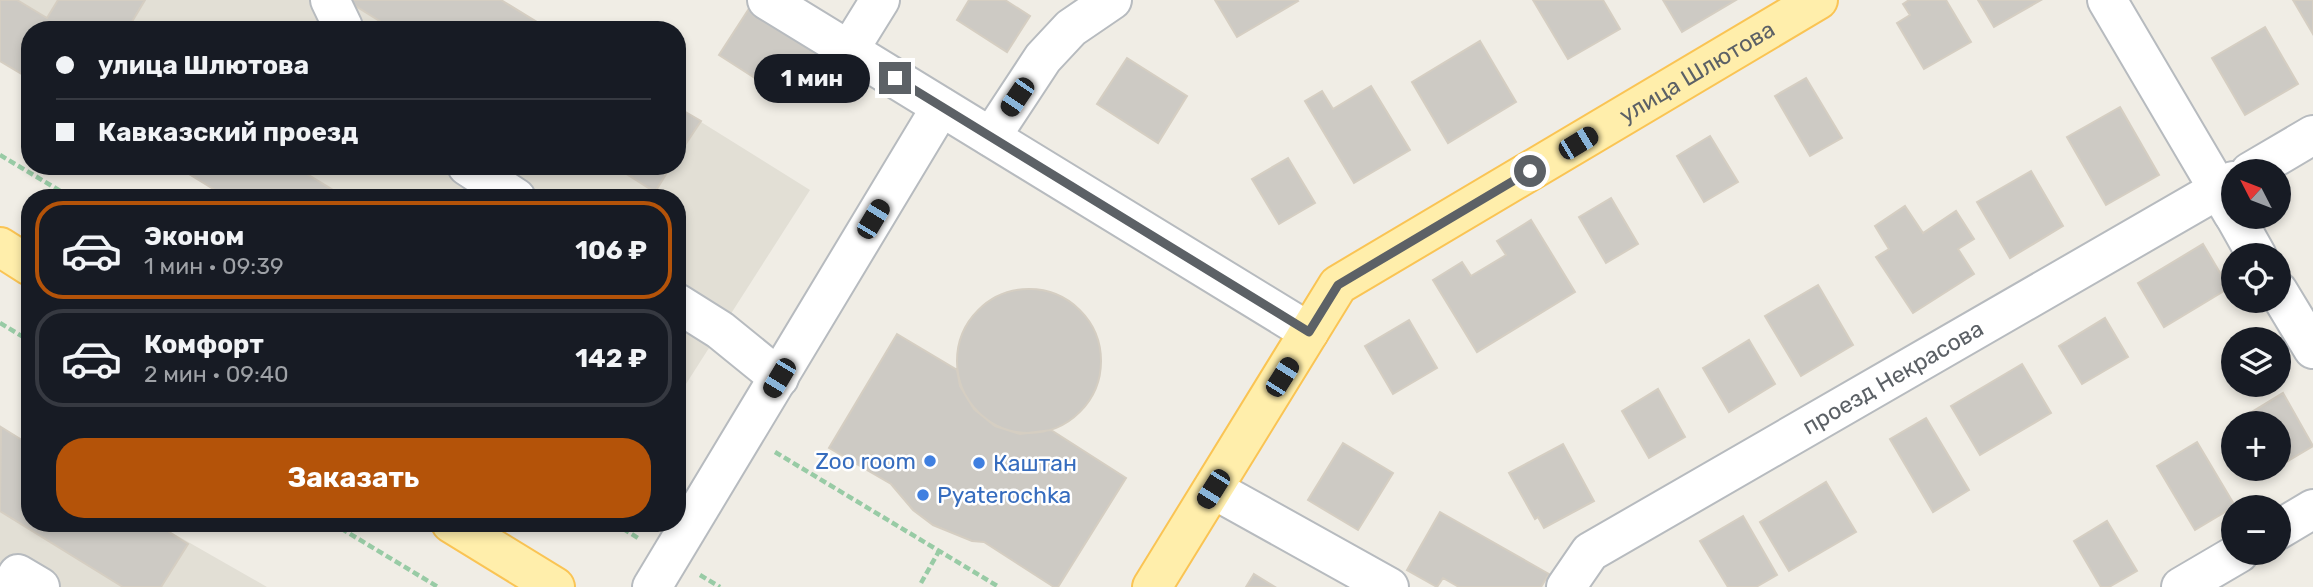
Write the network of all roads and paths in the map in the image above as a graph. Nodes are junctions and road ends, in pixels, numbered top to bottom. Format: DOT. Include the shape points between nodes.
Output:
graph roads {
  1 [pos="330,0"];
  2 [pos="767,0"];
  3 [pos="880,0"];
  4 [pos="1112,0"];
  5 [pos="1818,0"];
  6 [pos="2108,0"];
  7 [pos="341,21"];
  8 [pos="849,50"];
  9 [pos="941,107"];
  10 [pos="2313,135"];
  11 [pos="991,137"];
  12 [pos="0,155"];
  13 [pos="2281,159"];
  14 [pos="21,168"];
  15 [pos="33,175"];
  16 [pos="481,175"];
  17 [pos="2221,175"];
  18 [pos="57,189"];
  19 [pos="502,189"];
  20 [pos="2221,202"];
  21 [pos="0,247"];
  22 [pos="21,260"];
  23 [pos="686,309"];
  24 [pos="2291,313"];
  25 [pos="0,323"];
  26 [pos="1309,332"];
  27 [pos="21,336"];
  28 [pos="2313,349"];
  29 [pos="779,378"];
  30 [pos="745,434"];
  31 [pos="1213,489"];
  32 [pos="2313,509"];
  33 [pos="2291,522"];
  34 [pos="686,531"];
  35 [pos="347,532"];
  36 [pos="466,532"];
  37 [pos="685,532"];
  38 [pos="939,551"];
  39 [pos="2221,564"];
  40 [pos="921,583"];
  41 [pos="10,587"];
  42 [pos="40,587"];
  43 [pos="438,587"];
  44 [pos="555,587"];
  45 [pos="652,587"];
  46 [pos="999,587"];
  47 [pos="1152,587"];
  48 [pos="1389,587"];
  49 [pos="1566,587"];
  50 [pos="2181,587"];
  1 -- 7 [label="street"];
  2 -- 8 [label="street"];
  3 -- 8 [label="street"];
  4 -- 11 [label="street" via="1071,28 1043,58"];
  5 -- 26 [label="main road, улица Шлютова" via="1338,285"];
  6 -- 17 [label="street"];
  8 -- 9 [label="street"];
  9 -- 11 [label="street"];
  9 -- 29 [label="street"];
  10 -- 13 [label="street, проезд Некрасова"];
  11 -- 26 [label="street"];
  12 -- 14 [label="path"];
  15 -- 18 [label="path"];
  16 -- 19 [label="street"];
  20 -- 49 [label="street, проезд Некрасова" via="1590,552"];
  21 -- 22 [label="main road"];
  23 -- 29 [label="street"];
  24 -- 28 [label="street"];
  25 -- 27 [label="path"];
  26 -- 31 [label="main road, улица Шлютова"];
  29 -- 30 [label="street"];
  30 -- 34 [label="street"];
  30 -- 38 [label="path"];
  31 -- 47 [label="main road, улица Шлютова"];
  31 -- 48 [label="street"];
  32 -- 33 [label="street"];
  35 -- 43 [label="path"];
  36 -- 44 [label="main road"];
  37 -- 45 [label="street"];
  38 -- 40 [label="path"];
  38 -- 46 [label="path"];
  39 -- 50 [label="street"];
  41 -- 42 [label="street" via="18,574"];
}
